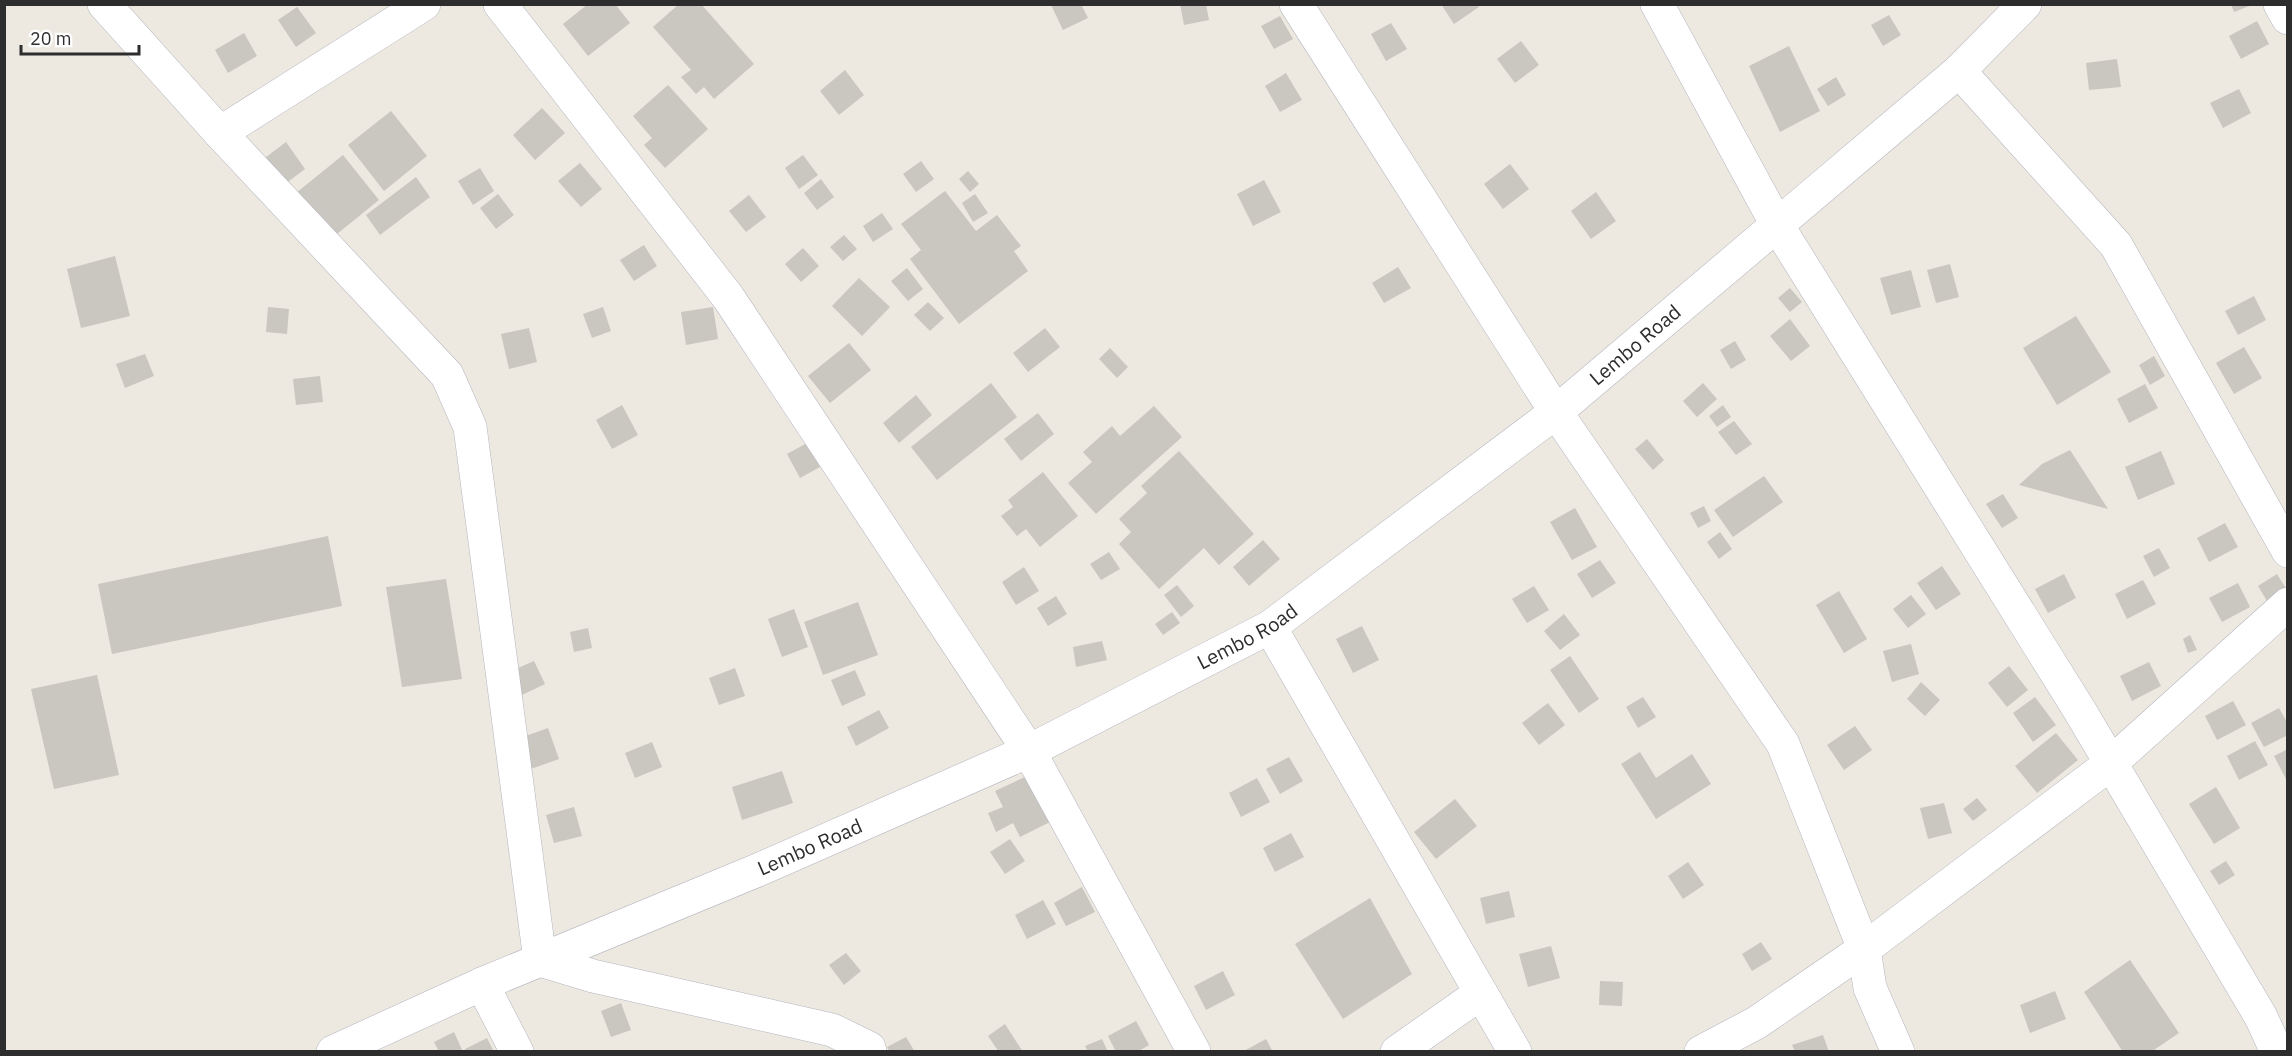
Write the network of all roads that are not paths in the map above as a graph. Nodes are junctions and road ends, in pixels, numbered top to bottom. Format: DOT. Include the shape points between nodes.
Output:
graph roads {
  1 [pos="104,4"];
  2 [pos="424,4"];
  3 [pos="500,4"];
  4 [pos="1296,4"];
  5 [pos="1657,4"];
  6 [pos="2025,4"];
  7 [pos="2280,4"];
  8 [pos="2288,18"];
  9 [pos="1959,71"];
  10 [pos="220,133"];
  11 [pos="1777,225"];
  12 [pos="1556,412"];
  13 [pos="2288,551"];
  14 [pos="2288,604"];
  15 [pos="1270,627"];
  16 [pos="1029,752"];
  17 [pos="2110,764"];
  18 [pos="1864,949"];
  19 [pos="540,960"];
  20 [pos="482,984"];
  21 [pos="1481,993"];
  22 [pos="2274,1020"];
  23 [pos="333,1052"];
  24 [pos="517,1052"];
  25 [pos="870,1052"];
  26 [pos="1194,1052"];
  27 [pos="1397,1052"];
  28 [pos="1515,1052"];
  29 [pos="1701,1052"];
  30 [pos="1898,1052"];
  31 [pos="2277,1052"];
  1 -- 10 [label="street"];
  2 -- 10 [label="street"];
  3 -- 16 [label="street" via="728,297"];
  4 -- 12 [label="street"];
  5 -- 11 [label="street"];
  6 -- 9 [label="street, Lembo Road"];
  7 -- 8 [label="street"];
  9 -- 11 [label="street, Lembo Road"];
  9 -- 13 [label="street" via="2116,245"];
  10 -- 19 [label="street" via="447,375 470,427"];
  11 -- 12 [label="street, Lembo Road"];
  11 -- 17 [label="street"];
  12 -- 15 [label="street, Lembo Road"];
  12 -- 18 [label="street" via="1783,744"];
  14 -- 17 [label="street"];
  15 -- 16 [label="street, Lembo Road"];
  15 -- 21 [label="street"];
  16 -- 19 [label="street, Lembo Road"];
  16 -- 26 [label="street"];
  17 -- 18 [label="street"];
  17 -- 22 [label="street"];
  18 -- 29 [label="street" via="1756,1023"];
  18 -- 30 [label="street" via="1870,988"];
  19 -- 20 [label="street, Lembo Road"];
  19 -- 25 [label="street" via="593,976 832,1030"];
  20 -- 23 [label="street, Lembo Road"];
  20 -- 24 [label="street"];
  21 -- 27 [label="street"];
  21 -- 28 [label="street"];
  22 -- 31 [label="street"];
}
